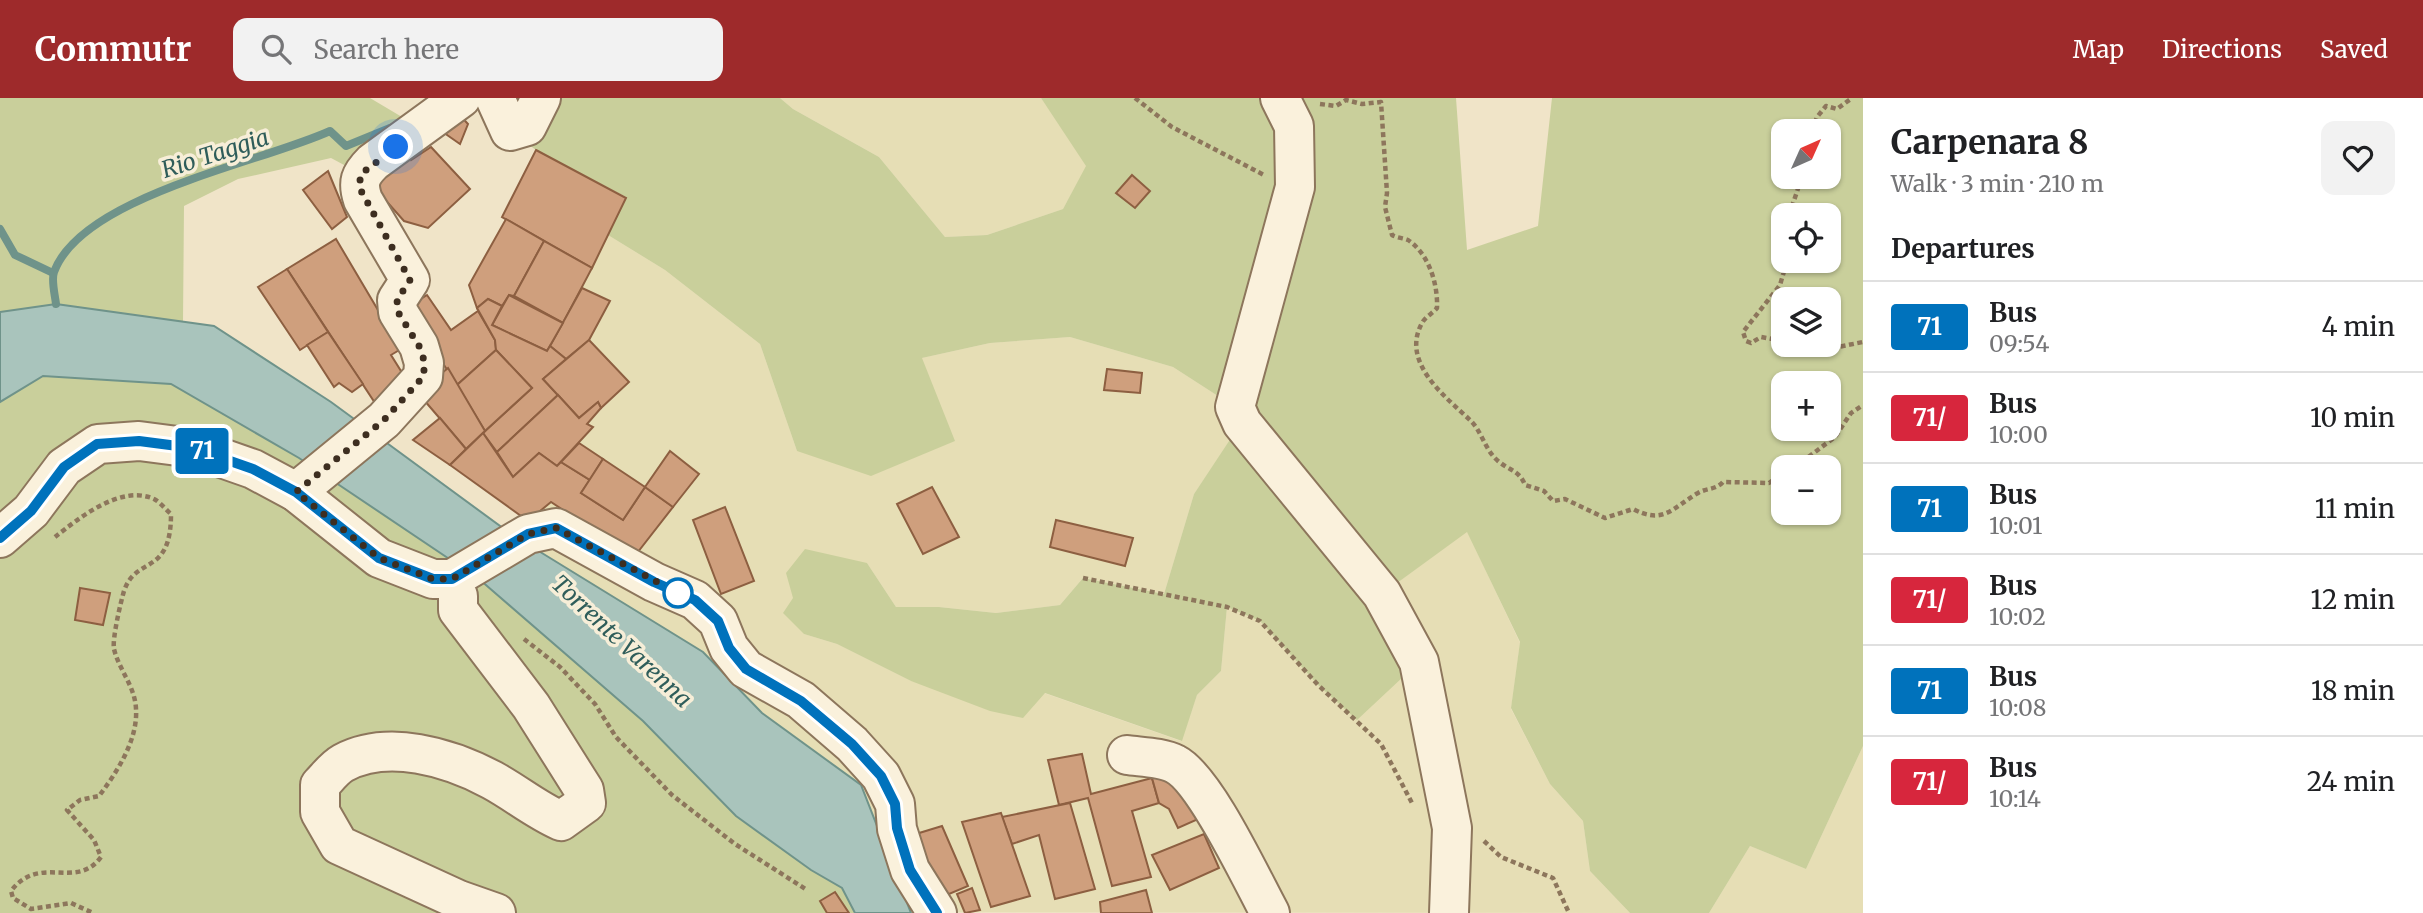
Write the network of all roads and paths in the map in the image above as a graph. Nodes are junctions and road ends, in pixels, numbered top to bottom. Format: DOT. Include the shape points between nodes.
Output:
graph roads {
  1 [pos="461,98"];
  2 [pos="495,98"];
  3 [pos="541,98"];
  4 [pos="1135,98"];
  5 [pos="1852,98"];
  6 [pos="1282,102"];
  7 [pos="1816,119"];
  8 [pos="1294,187"];
  9 [pos="1771,296"];
  10 [pos="1771,339"];
  11 [pos="1863,342"];
  12 [pos="1841,346"];
  13 [pos="1863,405"];
  14 [pos="1811,455"];
  15 [pos="1771,482"];
  16 [pos="305,486"];
  17 [pos="0,538"];
  18 [pos="54,538"];
  19 [pos="1083,578"];
  20 [pos="457,586"];
  21 [pos="514,633"];
  22 [pos="1127,755"];
  23 [pos="1433,815"];
  24 [pos="807,890"];
  25 [pos="93,913"];
  26 [pos="496,913"];
  27 [pos="937,913"];
  28 [pos="1270,913"];
  29 [pos="1449,913"];
  30 [pos="1569,913"];
  1 -- 16 [label="street" via="361,174 359,187 410,280 397,300 398,312 419,346 425,363 423,377 384,420"];
  2 -- 3 [label="street" via="510,131 527,126"];
  4 -- 8 [label="path" via="1172,127"];
  5 -- 7 [label="path" via="1837,109 1826,106"];
  6 -- 8 [label="street" via="1294,127"];
  6 -- 15 [label="path" via="1336,106 1346,100 1381,102 1385,207 1392,236 1407,239 1435,279 1437,308 1422,321 1416,346 1420,364 1432,383 1474,423 1497,461 1520,472 1525,485 1544,491 1553,501 1565,499 1605,518 1633,509 1647,517 1661,517 1723,482"];
  8 -- 23 [label="street" via="1235,407 1241,423 1382,594 1419,662"];
  9 -- 10 [label="path" via="1743,332 1745,341 1751,343 1761,337"];
  11 -- 12 [label="path"];
  13 -- 14 [label="path" via="1835,437"];
  16 -- 17 [label="street" via="193,448 139,441 97,444 64,467 31,511"];
  16 -- 20 [label="street" via="379,558"];
  18 -- 25 [label="path" via="98,507 130,496 154,499 171,514 171,537 160,558 125,588 114,648 131,682 137,710 129,748 99,796 80,800 67,810 94,841 101,857 94,867 70,874 30,874 11,891 13,898 31,909 71,903"];
  19 -- 23 [label="path" via="1227,607 1260,621 1318,685 1381,744 1401,778"];
  20 -- 26 [label="street" via="458,610 531,706 584,790 586,803 561,821 448,760 391,753 368,754 341,764 320,785 320,812 339,845"];
  20 -- 27 [label="street" via="528,534 556,528 695,600 718,621 729,648 746,669 801,701 852,744 881,776 895,804 910,870"];
  21 -- 24 [label="path" via="560,667 595,704 616,737 672,795 735,844"];
  22 -- 28 [label="street" via="1173,762 1202,791"];
  23 -- 29 [label="street"];
  23 -- 30 [label="path" via="1470,827 1501,857 1553,878"];
}
